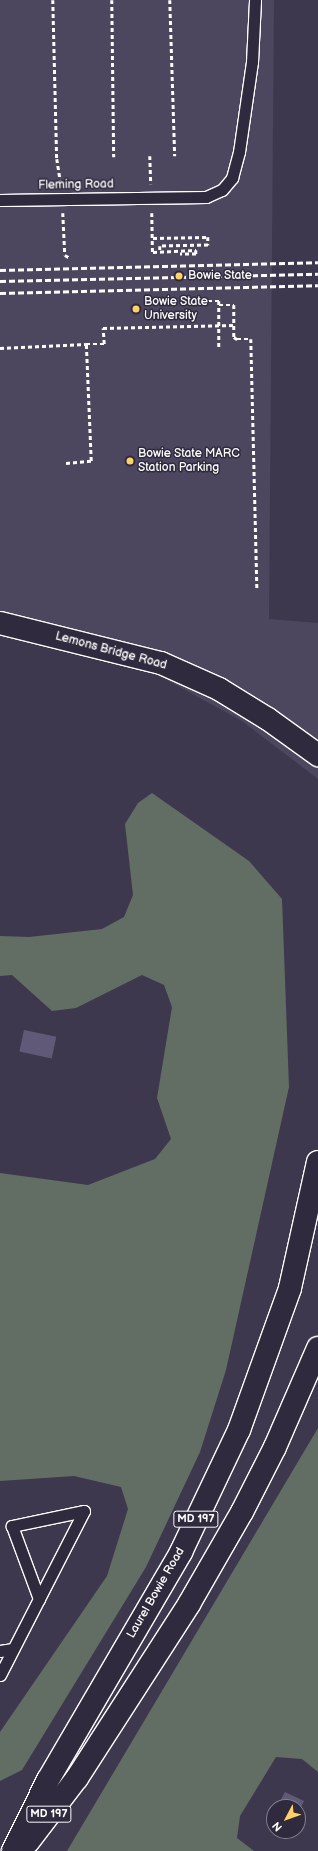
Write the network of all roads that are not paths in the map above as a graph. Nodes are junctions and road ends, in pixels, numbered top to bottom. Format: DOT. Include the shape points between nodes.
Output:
graph roads {
  1 [pos="255,0"];
  2 [pos="0,200"];
  3 [pos="0,623"];
  4 [pos="318,755"];
  5 [pos="318,1162"];
  6 [pos="318,1348"];
  7 [pos="39,1599"];
  8 [pos="13,1650"];
  9 [pos="0,1651"];
  10 [pos="0,1676"];
  11 [pos="13,1851"];
  12 [pos="21,1851"];
  1 -- 2 [label="lane, Fleming Road" via="252,62 239,152 232,178 222,190 206,197"];
  3 -- 4 [label="main road, Lemons Bridge Road" via="161,663 219,689 268,719"];
  5 -- 11 [label="main road, Laurel Bowie Road / MD 197" via="290,1288 238,1430 181,1552 48,1780"];
  6 -- 12 [label="main road, MD 197" via="275,1448 242,1512 188,1604 77,1778"];
  7 -- 7 [label="lane" via="77,1525 84,1511 12,1526"];
  7 -- 8 [label="lane"];
  8 -- 9 [label="lane"];
  8 -- 10 [label="lane"];
}
